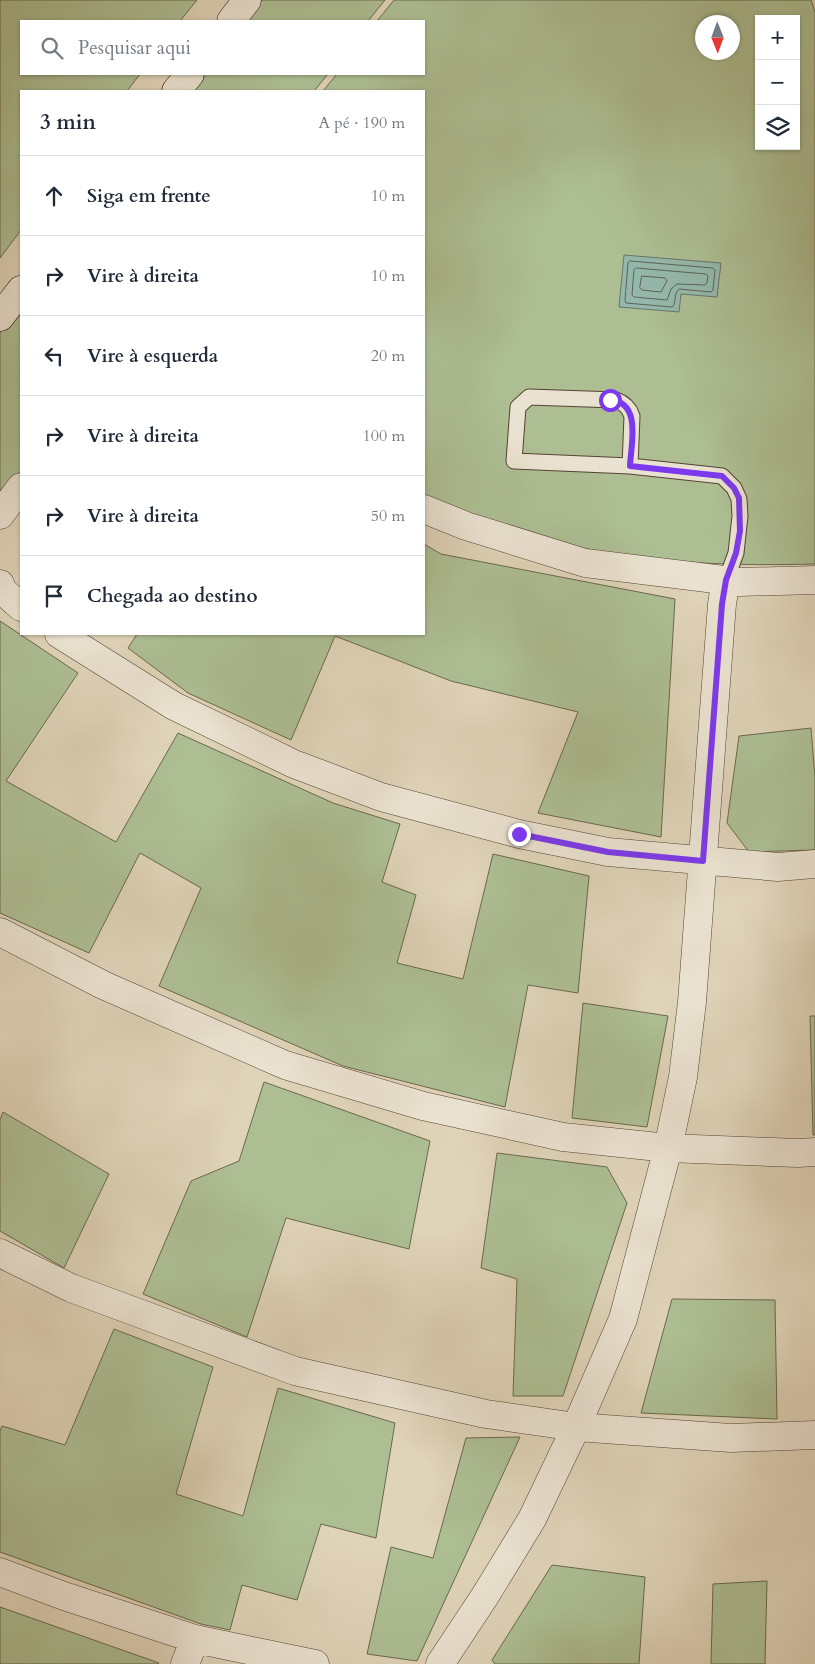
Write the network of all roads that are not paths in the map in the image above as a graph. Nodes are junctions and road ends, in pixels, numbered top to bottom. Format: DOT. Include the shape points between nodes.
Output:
graph roads {
  1 [pos="248,0"];
  2 [pos="232,20"];
  3 [pos="189,75"];
  4 [pos="177,90"];
  5 [pos="20,291"];
  6 [pos="0,317"];
  7 [pos="630,466"];
  8 [pos="20,488"];
  9 [pos="425,509"];
  10 [pos="0,515"];
  11 [pos="726,580"];
  12 [pos="815,580"];
  13 [pos="0,584"];
  14 [pos="20,606"];
  15 [pos="61,635"];
  16 [pos="703,861"];
  17 [pos="815,864"];
  18 [pos="0,932"];
  19 [pos="668,1148"];
  20 [pos="815,1152"];
  21 [pos="0,1253"];
  22 [pos="576,1427"];
  23 [pos="815,1435"];
  24 [pos="0,1572"];
  25 [pos="195,1639"];
  26 [pos="185,1664"];
  27 [pos="316,1664"];
  28 [pos="440,1664"];
  1 -- 2 [label="street"];
  3 -- 4 [label="street"];
  5 -- 6 [label="street"];
  7 -- 7 [label="lane" via="632,416 621,402 529,397 518,408 514,461"];
  7 -- 11 [label="lane" via="722,476 734,488 739,498 740,531"];
  8 -- 10 [label="street"];
  9 -- 11 [label="street" via="466,526 585,563"];
  11 -- 12 [label="street"];
  11 -- 16 [label="street"];
  13 -- 14 [label="street"];
  15 -- 16 [label="street" via="174,706 294,764 381,797 519,834 608,852"];
  16 -- 17 [label="street" via="778,867"];
  16 -- 19 [label="street" via="683,1077"];
  18 -- 19 [label="street" via="103,986 285,1065 423,1106 535,1131"];
  19 -- 20 [label="street"];
  19 -- 22 [label="street" via="623,1319"];
  21 -- 22 [label="street" via="71,1288 295,1371 486,1414"];
  22 -- 23 [label="street" via="731,1438"];
  22 -- 28 [label="street" via="532,1519"];
  24 -- 25 [label="street"];
  25 -- 26 [label="street"];
  25 -- 27 [label="street"];
}
